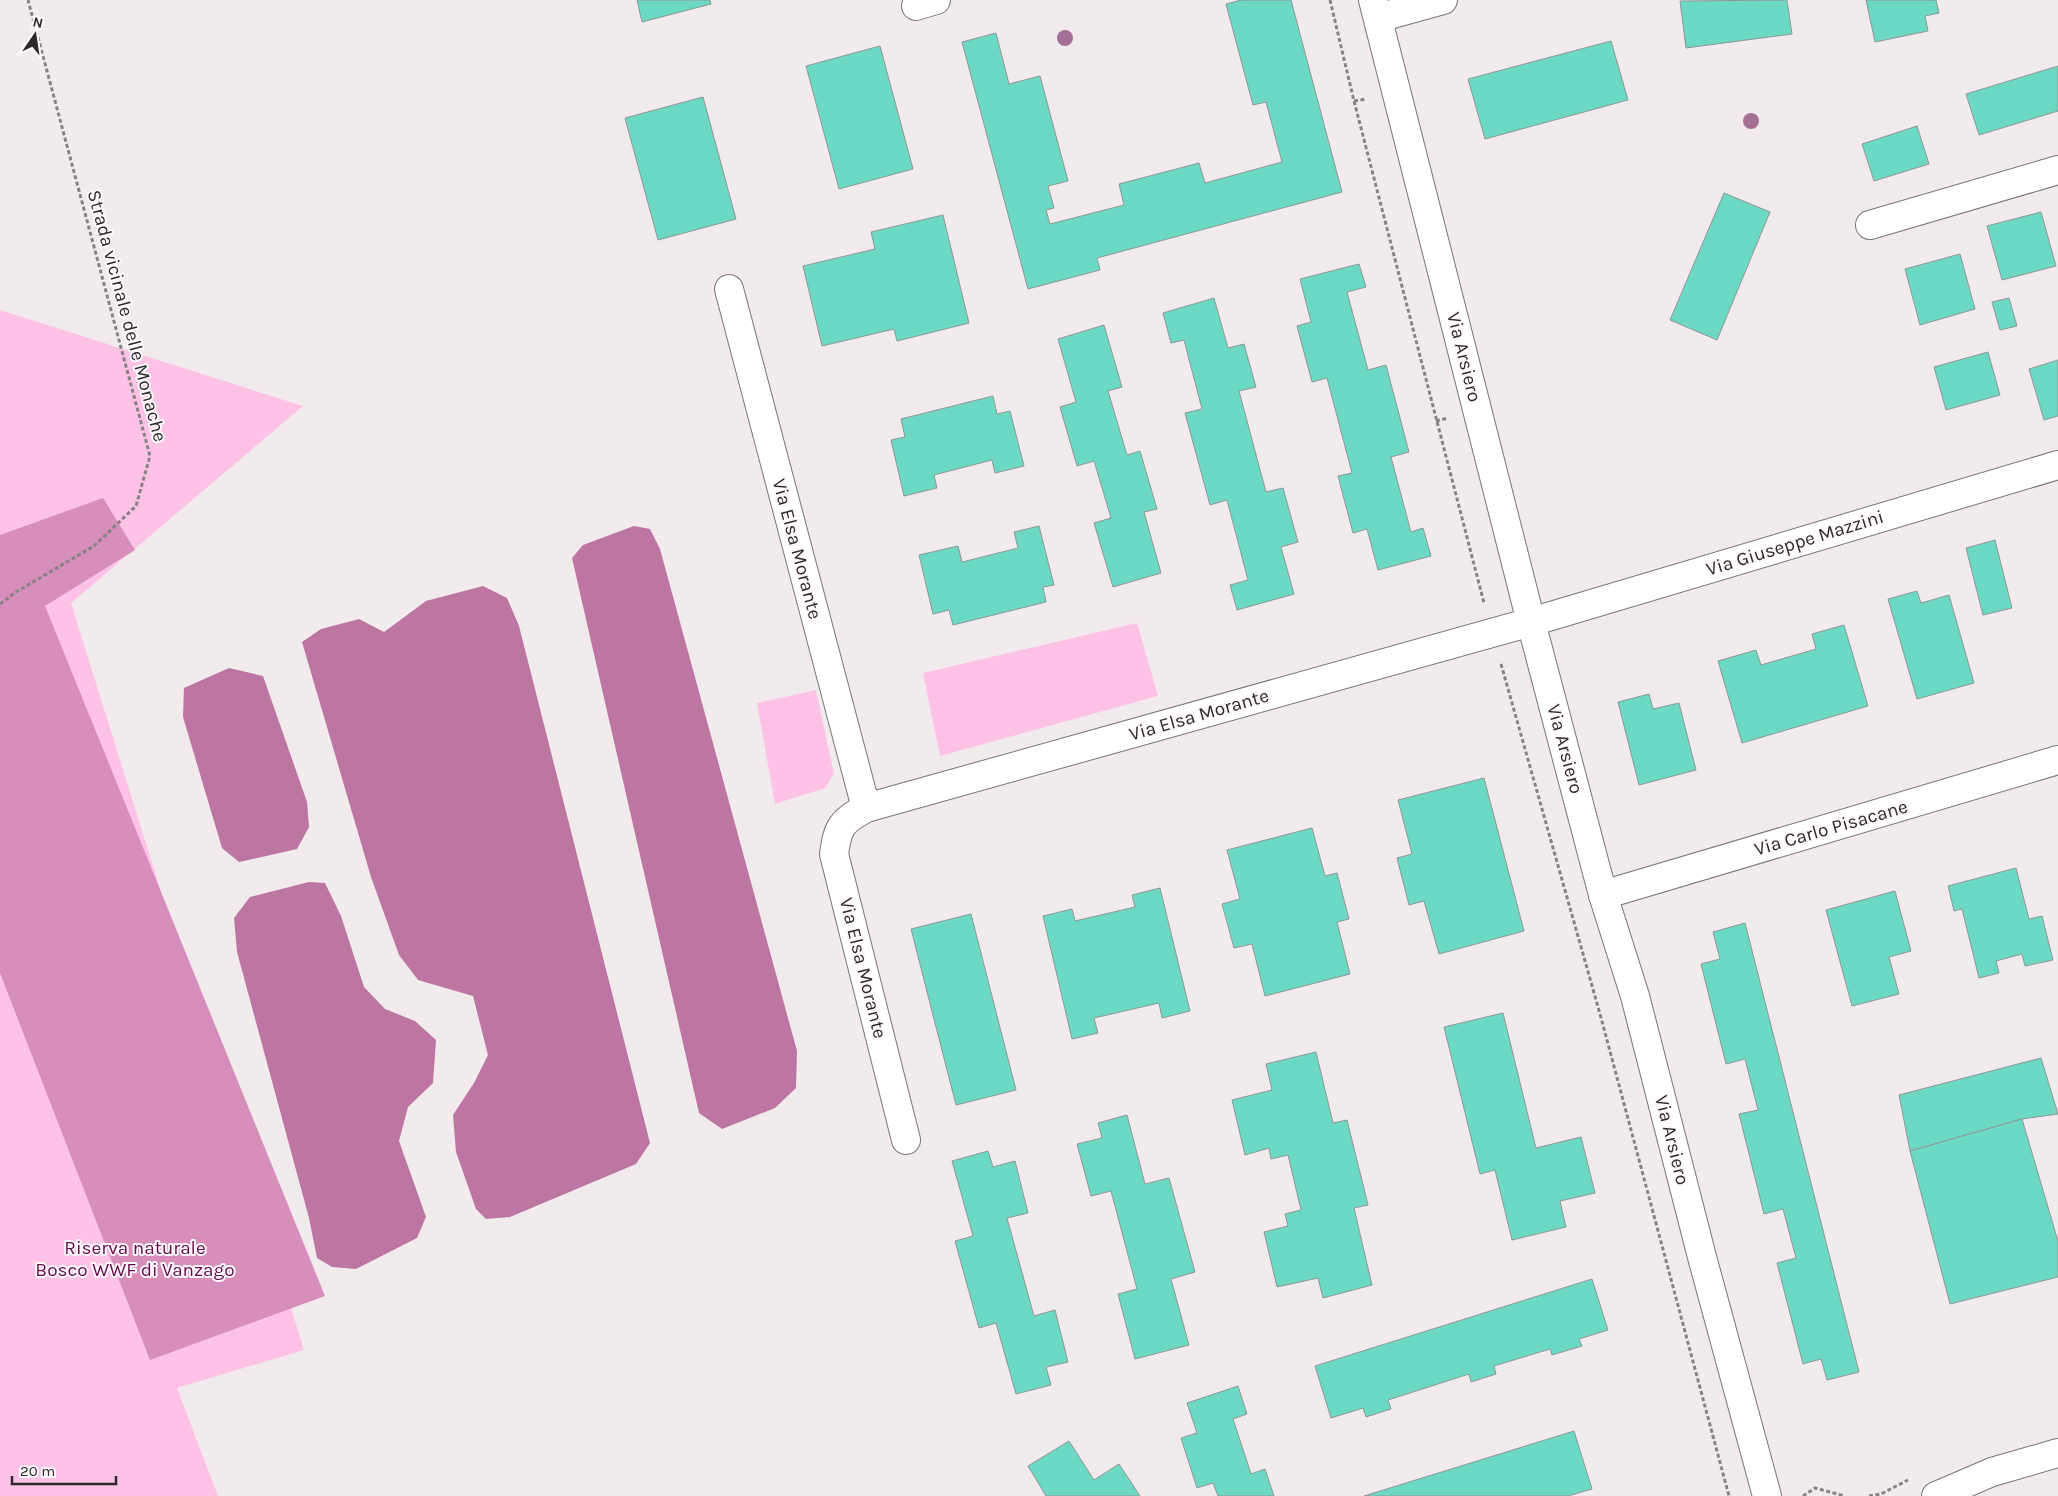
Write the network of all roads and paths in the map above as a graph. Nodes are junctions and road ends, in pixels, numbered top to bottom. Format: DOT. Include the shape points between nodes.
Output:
graph roads {
  1 [pos="28,0"];
  2 [pos="1330,0"];
  3 [pos="1443,0"];
  4 [pos="1376,9"];
  5 [pos="2058,170"];
  6 [pos="1870,225"];
  7 [pos="729,289"];
  8 [pos="2058,464"];
  9 [pos="0,604"];
  10 [pos="1532,622"];
  11 [pos="1491,633"];
  12 [pos="2058,760"];
  13 [pos="866,808"];
  14 [pos="1603,895"];
  15 [pos="906,1140"];
  16 [pos="2058,1453"];
  17 [pos="1729,1496"];
  18 [pos="1766,1496"];
  19 [pos="1803,1496"];
  20 [pos="1845,1496"];
  21 [pos="1936,1496"];
  1 -- 9 [label="path, Strada vicinale delle Monache" via="150,456 136,506 94,546"];
  2 -- 11 [label="path"];
  3 -- 4 [label="street"];
  4 -- 10 [label="street, Via Arsiero"];
  5 -- 6 [label="street"];
  7 -- 13 [label="street, Via Elsa Morante"];
  8 -- 10 [label="street, Via Giuseppe Mazzini"];
  10 -- 11 [label="street, Via Elsa Morante"];
  10 -- 14 [label="street, Via Arsiero"];
  11 -- 13 [label="street, Via Elsa Morante"];
  11 -- 17 [label="path" via="1603,1023"];
  12 -- 14 [label="street, Via Carlo Pisacane"];
  13 -- 15 [label="street, Via Elsa Morante" via="848,818 837,833 834,854"];
  14 -- 18 [label="street, Via Arsiero" via="1635,996"];
  16 -- 21 [label="street" via="1992,1472"];
  19 -- 20 [label="path" via="1815,1488"];
}
